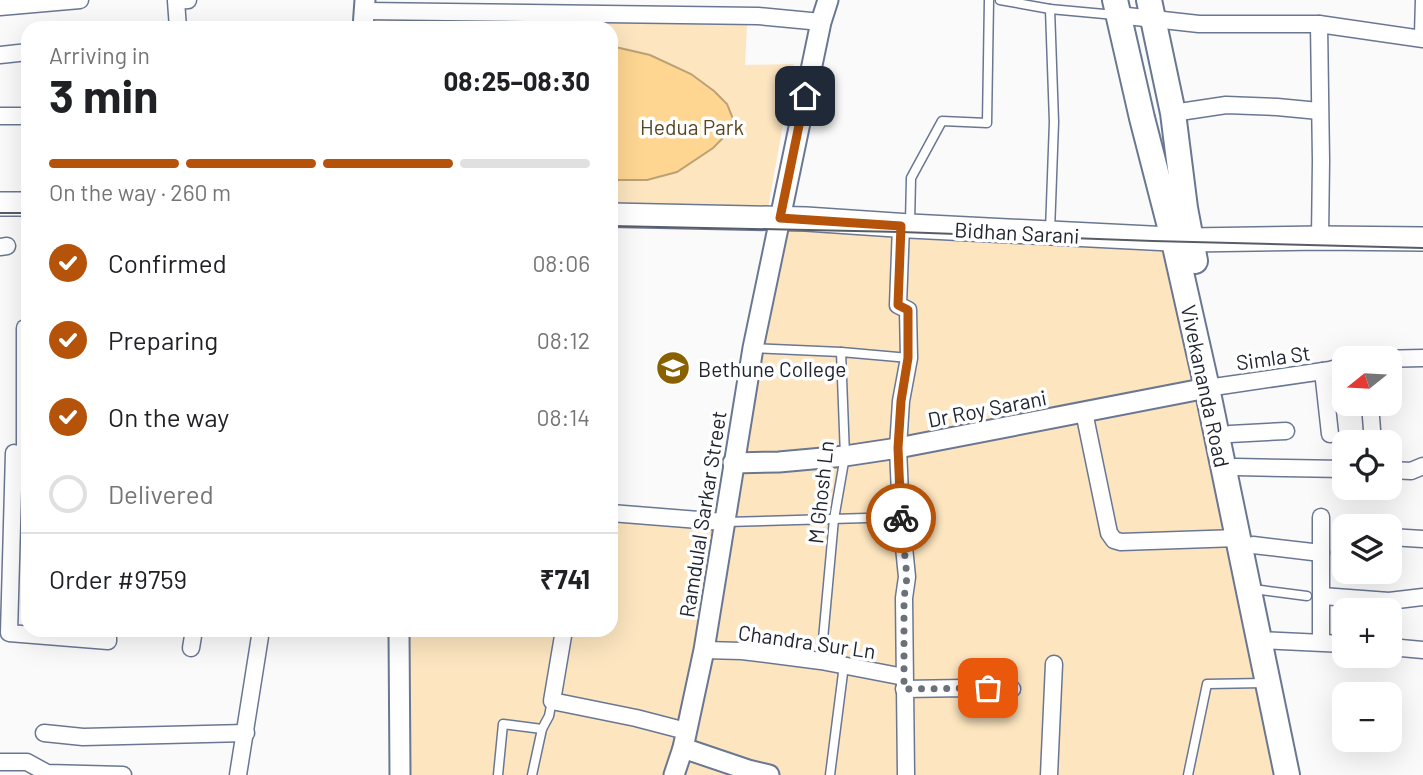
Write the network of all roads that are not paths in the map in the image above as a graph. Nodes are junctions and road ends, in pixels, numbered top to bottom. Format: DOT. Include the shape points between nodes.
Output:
graph roads {
  1 [pos="80,0"];
  2 [pos="188,0"];
  3 [pos="828,0"];
  4 [pos="989,0"];
  5 [pos="1000,0"];
  6 [pos="1420,0"];
  7 [pos="0,7"];
  8 [pos="583,7"];
  9 [pos="1117,8"];
  10 [pos="1050,9"];
  11 [pos="1151,9"];
  12 [pos="364,13"];
  13 [pos="177,21"];
  14 [pos="821,22"];
  15 [pos="1319,24"];
  16 [pos="1423,38"];
  17 [pos="21,53"];
  18 [pos="0,55"];
  19 [pos="1320,111"];
  20 [pos="1173,113"];
  21 [pos="21,116"];
  22 [pos="0,117"];
  23 [pos="0,204"];
  24 [pos="21,204"];
  25 [pos="618,215"];
  26 [pos="780,218"];
  27 [pos="905,226"];
  28 [pos="1050,234"];
  29 [pos="1320,238"];
  30 [pos="1182,239"];
  31 [pos="1423,239"];
  32 [pos="752,348"];
  33 [pos="841,352"];
  34 [pos="908,358"];
  35 [pos="1402,358"];
  36 [pos="1423,358"];
  37 [pos="1332,369"];
  38 [pos="1322,371"];
  39 [pos="1214,387"];
  40 [pos="21,390"];
  41 [pos="1084,412"];
  42 [pos="1286,432"];
  43 [pos="1230,434"];
  44 [pos="1330,434"];
  45 [pos="898,448"];
  46 [pos="17,453"];
  47 [pos="845,456"];
  48 [pos="733,463"];
  49 [pos="1423,466"];
  50 [pos="1236,467"];
  51 [pos="1332,469"];
  52 [pos="1402,471"];
  53 [pos="618,514"];
  54 [pos="901,517"];
  55 [pos="1321,517"];
  56 [pos="834,519"];
  57 [pos="724,522"];
  58 [pos="1402,538"];
  59 [pos="1423,539"];
  60 [pos="1245,542"];
  61 [pos="1321,553"];
  62 [pos="1261,590"];
  63 [pos="1314,596"];
  64 [pos="1423,597"];
  65 [pos="21,634"];
  66 [pos="58,637"];
  67 [pos="108,637"];
  68 [pos="193,637"];
  69 [pos="260,637"];
  70 [pos="399,637"];
  71 [pos="563,637"];
  72 [pos="1265,640"];
  73 [pos="1321,642"];
  74 [pos="1332,643"];
  75 [pos="191,648"];
  76 [pos="1402,648"];
  77 [pos="704,650"];
  78 [pos="1423,650"];
  79 [pos="821,661"];
  80 [pos="1054,664"];
  81 [pos="844,665"];
  82 [pos="904,683"];
  83 [pos="1267,683"];
  84 [pos="1012,689"];
  85 [pos="552,701"];
  86 [pos="542,729"];
  87 [pos="44,733"];
  88 [pos="246,733"];
  89 [pos="685,739"];
  90 [pos="0,762"];
  91 [pos="123,775"];
  92 [pos="238,775"];
  93 [pos="400,775"];
  94 [pos="498,775"];
  95 [pos="532,775"];
  96 [pos="674,775"];
  97 [pos="769,775"];
  98 [pos="830,775"];
  99 [pos="906,775"];
  100 [pos="1049,775"];
  101 [pos="1188,775"];
  102 [pos="1287,775"];
  103 [pos="1299,775"];
  1 -- 7 [label="street"];
  2 -- 13 [label="street" via="176,2"];
  3 -- 14 [label="street, Ramdulal Sarkar Street"];
  4 -- 27 [label="lane" via="987,123 942,121 911,178"];
  5 -- 10 [label="lane"];
  6 -- 16 [label="lane" via="1419,34"];
  8 -- 12 [label="street"];
  8 -- 14 [label="street"];
  9 -- 10 [label="lane"];
  9 -- 11 [label="street"];
  9 -- 30 [label="main road, Vivekananda Road" via="1142,118"];
  10 -- 28 [label="lane" via="1054,122"];
  11 -- 15 [label="street" via="1199,24"];
  11 -- 20 [label="main road, Vivekananda Road"];
  14 -- 26 [label="street, Ramdulal Sarkar Street"];
  15 -- 16 [label="street"];
  15 -- 19 [label="street"];
  17 -- 18 [label="street"];
  19 -- 20 [label="street" via="1226,105"];
  19 -- 29 [label="street"];
  20 -- 30 [label="main road, Vivekananda Road"];
  21 -- 22 [label="street"];
  23 -- 24 [label="main road"];
  25 -- 26 [label="main road, Bidhan Sarani"];
  26 -- 27 [label="main road, Bidhan Sarani"];
  26 -- 32 [label="street, Ramdulal Sarkar Street"];
  27 -- 28 [label="main road, Bidhan Sarani"];
  27 -- 34 [label="street" via="898,305 908,310"];
  28 -- 30 [label="main road, Bidhan Sarani"];
  29 -- 30 [label="main road, Bidhan Sarani"];
  29 -- 31 [label="main road, Bidhan Sarani"];
  30 -- 39 [label="main road, Vivekananda Road"];
  32 -- 33 [label="lane"];
  32 -- 48 [label="street, Ramdulal Sarkar Street"];
  33 -- 34 [label="lane"];
  33 -- 47 [label="lane, M Ghosh Ln"];
  34 -- 45 [label="street"];
  35 -- 36 [label="street"];
  37 -- 38 [label="street, Simla St"];
  38 -- 39 [label="street, Simla St"];
  38 -- 44 [label="street"];
  39 -- 41 [label="street, Dr Roy Sarani"];
  39 -- 43 [label="main road, Vivekananda Road"];
  39 -- 60 [label="main road, Vivekananda Road"];
  40 -- 46 [label="street"];
  41 -- 45 [label="street, Dr Roy Sarani"];
  41 -- 60 [label="street" via="1114,540"];
  42 -- 43 [label="street"];
  43 -- 50 [label="main road, Vivekananda Road"];
  45 -- 47 [label="street, Dr Roy Sarani"];
  45 -- 54 [label="street"];
  46 -- 65 [label="street" via="9,633"];
  47 -- 48 [label="street, Dr Roy Sarani"];
  47 -- 56 [label="lane, M Ghosh Ln"];
  48 -- 57 [label="street, Ramdulal Sarkar Street"];
  49 -- 52 [label="street"];
  50 -- 51 [label="street"];
  50 -- 60 [label="main road, Vivekananda Road"];
  53 -- 57 [label="street"];
  54 -- 56 [label="lane"];
  54 -- 82 [label="street" via="907,577"];
  55 -- 61 [label="street"];
  56 -- 57 [label="lane"];
  56 -- 79 [label="lane, M Ghosh Ln"];
  57 -- 77 [label="street, Ramdulal Sarkar Street"];
  58 -- 59 [label="street"];
  60 -- 61 [label="street"];
  60 -- 62 [label="main road, Vivekananda Road"];
  60 -- 72 [label="main road, Vivekananda Road"];
  61 -- 63 [label="street"];
  62 -- 63 [label="lane"];
  62 -- 72 [label="main road, Vivekananda Road"];
  63 -- 64 [label="street" via="1389,601"];
  63 -- 73 [label="street"];
  66 -- 67 [label="street" via="108,641"];
  68 -- 75 [label="street"];
  69 -- 88 [label="street"];
  70 -- 93 [label="street"];
  71 -- 85 [label="street"];
  72 -- 73 [label="street"];
  72 -- 83 [label="main road, Vivekananda Road"];
  72 -- 103 [label="main road, Vivekananda Road"];
  73 -- 74 [label="street"];
  76 -- 78 [label="street"];
  77 -- 79 [label="street, Chandra Sur Ln"];
  77 -- 89 [label="street, Ramdulal Sarkar Street"];
  79 -- 81 [label="street, Chandra Sur Ln"];
  80 -- 100 [label="street"];
  81 -- 82 [label="street, Chandra Sur Ln"];
  81 -- 98 [label="lane"];
  82 -- 84 [label="street, Chandra Sur Ln"];
  82 -- 99 [label="street"];
  83 -- 101 [label="lane" via="1207,684"];
  83 -- 102 [label="main road, Vivekananda Road"];
  85 -- 86 [label="lane"];
  85 -- 89 [label="street" via="636,718"];
  86 -- 94 [label="lane" via="503,724"];
  86 -- 95 [label="lane"];
  87 -- 88 [label="street" via="83,737"];
  88 -- 92 [label="street"];
  89 -- 96 [label="street, Ramdulal Sarkar Street"];
  89 -- 97 [label="street" via="748,770"];
  90 -- 91 [label="street" via="27,762 47,773"];
}
